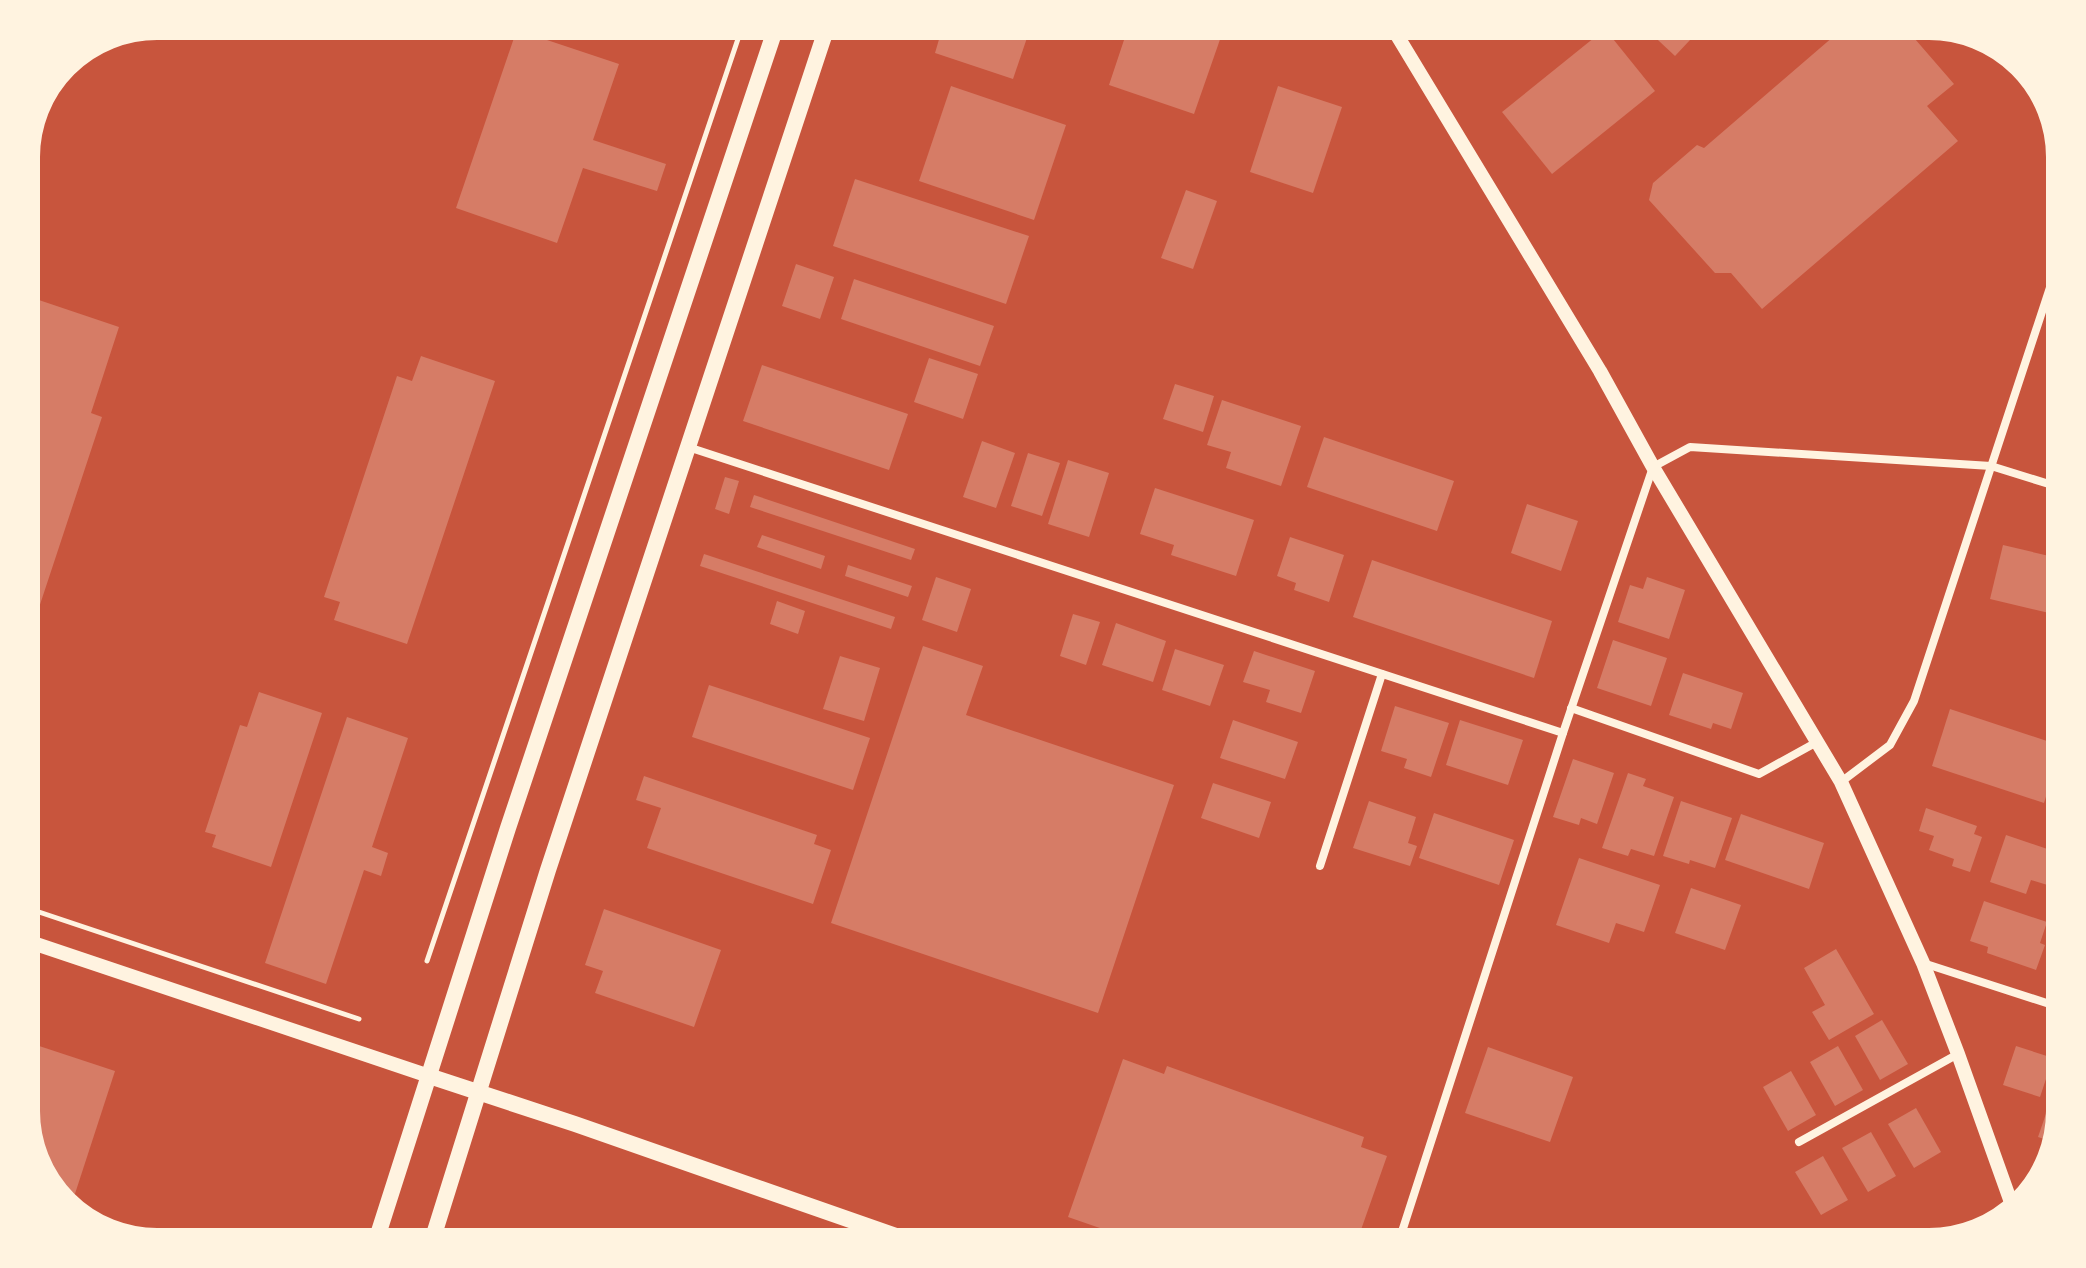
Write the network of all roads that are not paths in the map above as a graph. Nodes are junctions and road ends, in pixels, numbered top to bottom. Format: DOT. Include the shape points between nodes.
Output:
graph roads {
  1 [pos="772,38"];
  2 [pos="823,38"];
  3 [pos="1399,38"];
  4 [pos="2048,293"];
  5 [pos="687,446"];
  6 [pos="1991,466"];
  7 [pos="1653,467"];
  8 [pos="2048,484"];
  9 [pos="1382,674"];
  10 [pos="1571,708"];
  11 [pos="1563,733"];
  12 [pos="1817,742"];
  13 [pos="1841,782"];
  14 [pos="1320,866"];
  15 [pos="38,945"];
  16 [pos="1923,963"];
  17 [pos="2048,1003"];
  18 [pos="1958,1054"];
  19 [pos="429,1076"];
  20 [pos="480,1093"];
  21 [pos="1799,1142"];
  22 [pos="2009,1198"];
  23 [pos="380,1230"];
  24 [pos="436,1230"];
  25 [pos="878,1230"];
  26 [pos="1403,1230"];
  1 -- 19 [label="main road"];
  2 -- 5 [label="main road"];
  3 -- 7 [label="street"];
  4 -- 6 [label="street"];
  5 -- 9 [label="street"];
  5 -- 20 [label="main road"];
  6 -- 7 [label="street" via="1690,447"];
  6 -- 8 [label="street"];
  6 -- 13 [label="street" via="1914,701 1890,745"];
  7 -- 10 [label="street"];
  7 -- 12 [label="street"];
  9 -- 11 [label="street"];
  9 -- 14 [label="street"];
  10 -- 11 [label="street"];
  10 -- 12 [label="street" via="1759,774"];
  11 -- 26 [label="street"];
  12 -- 13 [label="street"];
  13 -- 16 [label="street"];
  15 -- 19 [label="street"];
  16 -- 17 [label="street"];
  16 -- 18 [label="street"];
  18 -- 21 [label="street"];
  18 -- 22 [label="street"];
  19 -- 20 [label="main road"];
  19 -- 23 [label="main road"];
  20 -- 24 [label="main road"];
  20 -- 25 [label="main road"];
}
